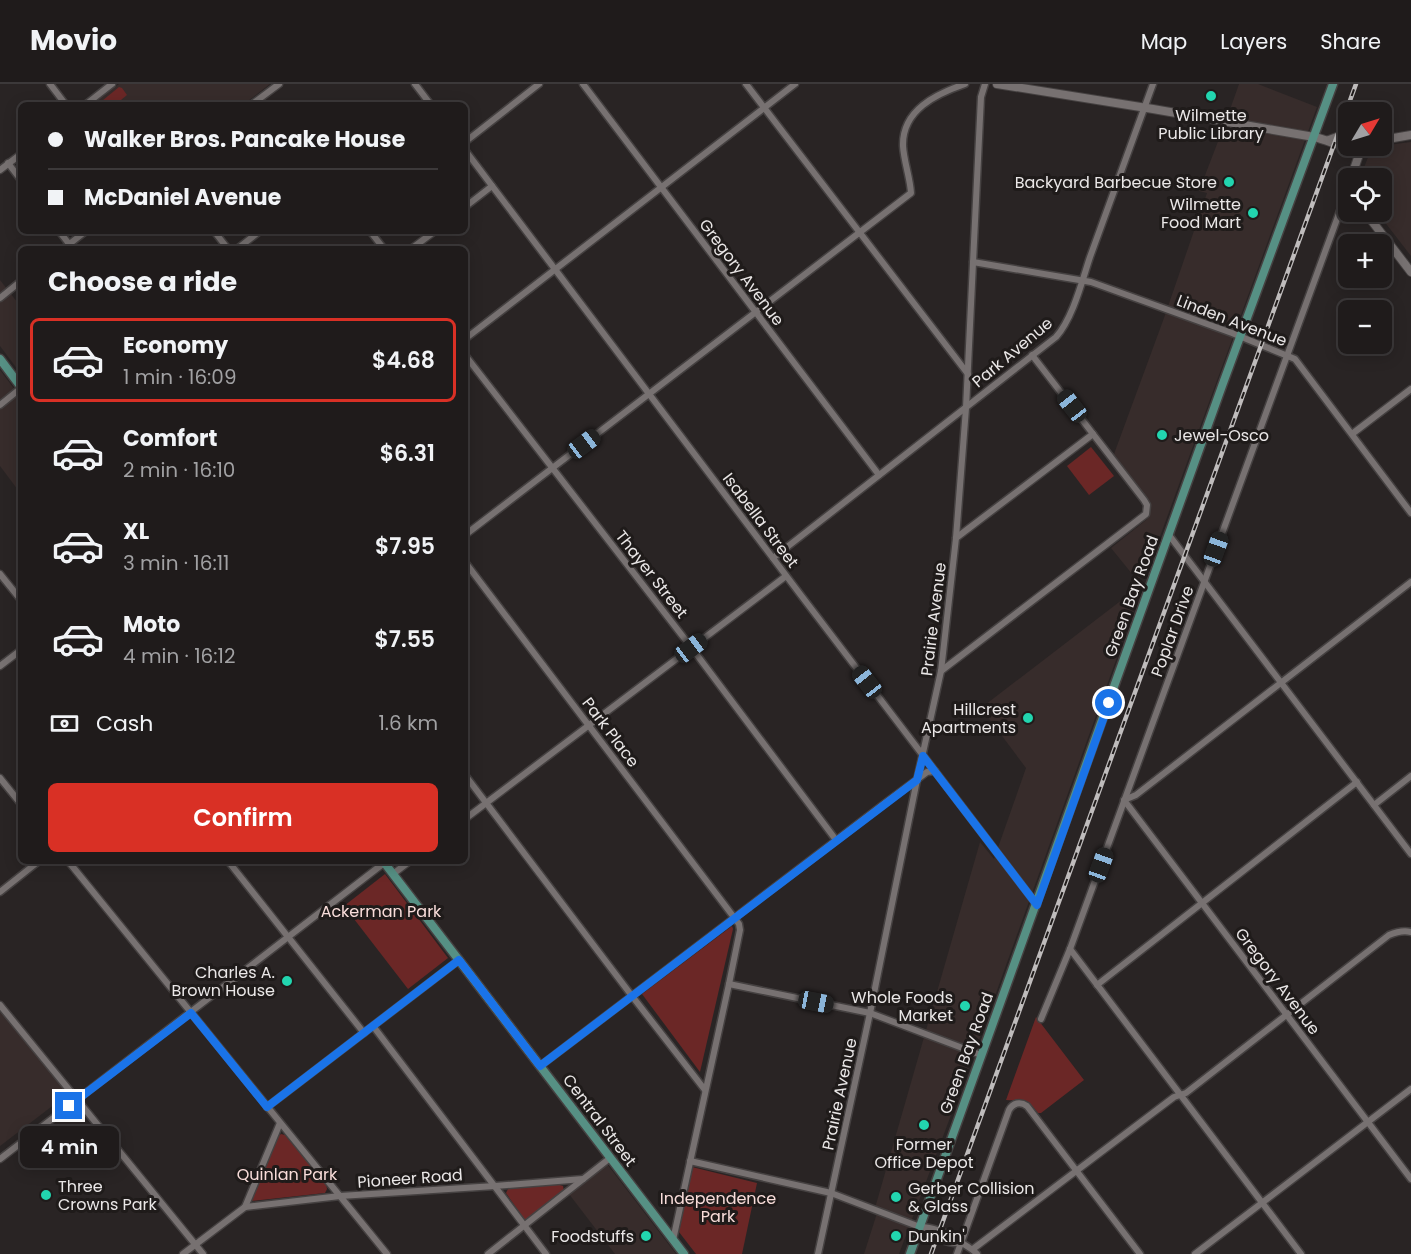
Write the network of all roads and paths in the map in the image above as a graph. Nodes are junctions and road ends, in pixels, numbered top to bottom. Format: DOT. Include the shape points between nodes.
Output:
graph roads {
  1 [pos="50,84"];
  2 [pos="112,84"];
  3 [pos="279,84"];
  4 [pos="415,84"];
  5 [pos="539,84"];
  6 [pos="583,84"];
  7 [pos="746,84"];
  8 [pos="795,84"];
  9 [pos="965,84"];
  10 [pos="985,84"];
  11 [pos="997,84"];
  12 [pos="1153,84"];
  13 [pos="1333,84"];
  14 [pos="64,102"];
  15 [pos="89,102"];
  16 [pos="255,102"];
  17 [pos="426,102"];
  18 [pos="765,108"];
  19 [pos="1144,108"];
  20 [pos="1411,135"];
  21 [pos="1314,137"];
  22 [pos="1338,137"];
  23 [pos="1392,138"];
  24 [pos="468,140"];
  25 [pos="1329,140"];
  26 [pos="1338,146"];
  27 [pos="468,154"];
  28 [pos="18,156"];
  29 [pos="8,163"];
  30 [pos="0,170"];
  31 [pos="18,176"];
  32 [pos="492,186"];
  33 [pos="661,188"];
  34 [pos="468,205"];
  35 [pos="1338,215"];
  36 [pos="1373,222"];
  37 [pos="859,233"];
  38 [pos="83,234"];
  39 [pos="216,234"];
  40 [pos="256,234"];
  41 [pos="372,234"];
  42 [pos="431,234"];
  43 [pos="72,246"];
  44 [pos="226,246"];
  45 [pos="241,246"];
  46 [pos="382,246"];
  47 [pos="415,246"];
  48 [pos="973,262"];
  49 [pos="555,269"];
  50 [pos="1411,272"];
  51 [pos="1082,280"];
  52 [pos="18,283"];
  53 [pos="0,298"];
  54 [pos="756,312"];
  55 [pos="1240,336"];
  56 [pos="468,337"];
  57 [pos="1032,355"];
  58 [pos="1287,355"];
  59 [pos="0,359"];
  60 [pos="468,359"];
  61 [pos="968,374"];
  62 [pos="18,384"];
  63 [pos="1411,389"];
  64 [pos="18,390"];
  65 [pos="649,394"];
  66 [pos="0,405"];
  67 [pos="966,408"];
  68 [pos="1093,434"];
  69 [pos="1352,434"];
  70 [pos="553,468"];
  71 [pos="879,476"];
  72 [pos="1411,513"];
  73 [pos="468,533"];
  74 [pos="1169,535"];
  75 [pos="956,538"];
  76 [pos="773,558"];
  77 [pos="468,566"];
  78 [pos="0,574"];
  79 [pos="786,576"];
  80 [pos="1204,581"];
  81 [pos="1411,582"];
  82 [pos="18,596"];
  83 [pos="691,648"];
  84 [pos="18,652"];
  85 [pos="0,666"];
  86 [pos="941,671"];
  87 [pos="1281,683"];
  88 [pos="589,725"];
  89 [pos="923,756"];
  90 [pos="934,771"];
  91 [pos="1411,776"];
  92 [pos="0,778"];
  93 [pos="468,779"];
  94 [pos="917,780"];
  95 [pos="1357,782"];
  96 [pos="18,800"];
  97 [pos="1124,800"];
  98 [pos="486,803"];
  99 [pos="1374,805"];
  100 [pos="468,817"];
  101 [pos="836,840"];
  102 [pos="1411,854"];
  103 [pos="35,864"];
  104 [pos="70,864"];
  105 [pos="230,864"];
  106 [pos="381,864"];
  107 [pos="386,864"];
  108 [pos="406,864"];
  109 [pos="393,874"];
  110 [pos="0,892"];
  111 [pos="1203,903"];
  112 [pos="1037,905"];
  113 [pos="735,918"];
  114 [pos="1411,932"];
  115 [pos="288,937"];
  116 [pos="1070,949"];
  117 [pos="459,960"];
  118 [pos="729,984"];
  119 [pos="1097,985"];
  120 [pos="632,996"];
  121 [pos="0,1005"];
  122 [pos="191,1013"];
  123 [pos="870,1013"];
  124 [pos="1286,1014"];
  125 [pos="1041,1019"];
  126 [pos="373,1026"];
  127 [pos="364,1033"];
  128 [pos="981,1055"];
  129 [pos="540,1066"];
  130 [pos="1411,1089"];
  131 [pos="705,1090"];
  132 [pos="1183,1094"];
  133 [pos="77,1100"];
  134 [pos="267,1107"];
  135 [pos="1368,1122"];
  136 [pos="280,1123"];
  137 [pos="610,1158"];
  138 [pos="0,1159"];
  139 [pos="690,1161"];
  140 [pos="1077,1171"];
  141 [pos="583,1179"];
  142 [pos="1411,1179"];
  143 [pos="495,1186"];
  144 [pos="831,1193"];
  145 [pos="340,1196"];
  146 [pos="1263,1203"];
  147 [pos="245,1207"];
  148 [pos="525,1225"];
  149 [pos="920,1227"];
  150 [pos="673,1240"];
  151 [pos="961,1243"];
  152 [pos="195,1245"];
  153 [pos="975,1252"];
  154 [pos="183,1254"];
  155 [pos="202,1254"];
  156 [pos="387,1254"];
  157 [pos="488,1254"];
  158 [pos="546,1254"];
  159 [pos="684,1254"];
  160 [pos="818,1254"];
  161 [pos="910,1254"];
  162 [pos="957,1254"];
  163 [pos="1140,1254"];
  164 [pos="1196,1254"];
  165 [pos="1301,1254"];
  1 -- 14 [label="street"];
  2 -- 15 [label="street"];
  3 -- 16 [label="street"];
  4 -- 17 [label="street"];
  5 -- 24 [label="street"];
  6 -- 33 [label="street, Gregory Avenue"];
  7 -- 18 [label="street"];
  8 -- 18 [label="street"];
  9 -- 37 [label="street" via="927,101 909,121 903,146 911,193"];
  10 -- 48 [label="street, Prairie Avenue" via="981,97"];
  11 -- 19 [label="street"];
  12 -- 19 [label="street, Park Avenue"];
  13 -- 21 [label="main road, Green Bay Road"];
  18 -- 33 [label="street"];
  18 -- 37 [label="street"];
  19 -- 21 [label="street"];
  19 -- 51 [label="street, Park Avenue"];
  20 -- 23 [label="street"];
  21 -- 25 [label="street"];
  21 -- 55 [label="main road, Green Bay Road"];
  22 -- 25 [label="street"];
  25 -- 26 [label="street"];
  27 -- 32 [label="street, Isabella Street"];
  28 -- 29 [label="street"];
  29 -- 30 [label="street"];
  29 -- 31 [label="street"];
  32 -- 34 [label="street"];
  32 -- 49 [label="street, Isabella Street"];
  33 -- 49 [label="street"];
  33 -- 54 [label="street, Gregory Avenue"];
  35 -- 58 [label="street, Poplar Drive"];
  36 -- 50 [label="street"];
  37 -- 54 [label="street"];
  37 -- 61 [label="street"];
  38 -- 43 [label="street"];
  39 -- 44 [label="street"];
  40 -- 45 [label="street"];
  41 -- 46 [label="street"];
  42 -- 47 [label="street"];
  48 -- 51 [label="street, Linden Avenue"];
  48 -- 61 [label="street, Prairie Avenue"];
  49 -- 56 [label="street"];
  49 -- 65 [label="street, Isabella Street"];
  51 -- 55 [label="street, Linden Avenue"];
  51 -- 57 [label="street, Park Avenue" via="1065,325"];
  52 -- 53 [label="street"];
  54 -- 65 [label="street"];
  54 -- 71 [label="street, Gregory Avenue"];
  55 -- 58 [label="street, Linden Avenue"];
  55 -- 74 [label="main road, Green Bay Road"];
  57 -- 67 [label="street, Park Avenue"];
  57 -- 68 [label="street"];
  58 -- 69 [label="street, Linden Avenue" via="1295,359"];
  58 -- 80 [label="street, Poplar Drive"];
  59 -- 62 [label="main road"];
  60 -- 70 [label="street, Thayer Street"];
  61 -- 67 [label="street, Prairie Avenue"];
  63 -- 69 [label="street"];
  64 -- 66 [label="street"];
  65 -- 70 [label="street"];
  65 -- 76 [label="street, Isabella Street"];
  67 -- 71 [label="street, Park Avenue"];
  67 -- 75 [label="street, Prairie Avenue"];
  68 -- 75 [label="street"];
  68 -- 86 [label="street" via="1144,500 1147,510 1143,517"];
  69 -- 72 [label="street, Linden Avenue"];
  70 -- 73 [label="street"];
  70 -- 83 [label="street, Thayer Street"];
  71 -- 76 [label="street, Park Avenue"];
  74 -- 80 [label="street"];
  74 -- 112 [label="main road, Green Bay Road"];
  75 -- 86 [label="street, Prairie Avenue"];
  76 -- 79 [label="street, Isabella Street"];
  77 -- 88 [label="street, Park Place"];
  78 -- 82 [label="street"];
  79 -- 83 [label="street"];
  79 -- 89 [label="street, Isabella Street"];
  80 -- 87 [label="street"];
  80 -- 97 [label="street, Poplar Drive"];
  81 -- 87 [label="street"];
  83 -- 88 [label="street"];
  83 -- 101 [label="street, Thayer Street"];
  84 -- 85 [label="street"];
  86 -- 89 [label="street, Prairie Avenue"];
  87 -- 95 [label="street"];
  87 -- 97 [label="street" via="1136,795"];
  88 -- 98 [label="street"];
  88 -- 113 [label="street, Park Place"];
  89 -- 90 [label="street, Isabella Street"];
  89 -- 94 [label="street, Prairie Avenue"];
  90 -- 94 [label="street"];
  90 -- 112 [label="street, Isabella Street"];
  91 -- 99 [label="street"];
  92 -- 96 [label="street"];
  93 -- 98 [label="street"];
  94 -- 101 [label="street"];
  94 -- 123 [label="street, Prairie Avenue"];
  95 -- 99 [label="street"];
  95 -- 111 [label="street"];
  97 -- 111 [label="street, Gregory Avenue"];
  97 -- 116 [label="street, Poplar Drive"];
  98 -- 100 [label="street"];
  98 -- 120 [label="street"];
  99 -- 102 [label="street"];
  101 -- 113 [label="street"];
  103 -- 110 [label="street"];
  104 -- 122 [label="street"];
  105 -- 115 [label="street"];
  106 -- 115 [label="street"];
  107 -- 109 [label="main road, Central Street"];
  108 -- 109 [label="street"];
  109 -- 117 [label="main road, Central Street"];
  111 -- 119 [label="street"];
  111 -- 124 [label="street, Gregory Avenue"];
  112 -- 128 [label="main road, Green Bay Road"];
  113 -- 118 [label="street" via="740,930"];
  113 -- 120 [label="street"];
  114 -- 124 [label="street" via="1389,935"];
  115 -- 122 [label="street"];
  115 -- 127 [label="street"];
  116 -- 119 [label="street"];
  116 -- 125 [label="street, Poplar Drive"];
  117 -- 126 [label="street"];
  117 -- 129 [label="main road, Central Street"];
  118 -- 123 [label="street"];
  118 -- 131 [label="street"];
  119 -- 132 [label="street"];
  120 -- 129 [label="street"];
  120 -- 131 [label="street"];
  121 -- 133 [label="street"];
  122 -- 133 [label="street"];
  122 -- 134 [label="street"];
  123 -- 128 [label="street"];
  123 -- 144 [label="street, Prairie Avenue"];
  124 -- 132 [label="street"];
  124 -- 135 [label="street, Gregory Avenue"];
  126 -- 127 [label="street"];
  126 -- 143 [label="street"];
  127 -- 134 [label="street"];
  128 -- 149 [label="main road, Green Bay Road"];
  129 -- 137 [label="main road, Central Street"];
  130 -- 135 [label="street"];
  131 -- 139 [label="street"];
  132 -- 140 [label="street"];
  132 -- 146 [label="street"];
  133 -- 138 [label="street"];
  133 -- 152 [label="street"];
  134 -- 136 [label="street"];
  135 -- 142 [label="street, Gregory Avenue"];
  135 -- 146 [label="street"];
  136 -- 145 [label="street"];
  136 -- 147 [label="street"];
  137 -- 141 [label="street"];
  137 -- 150 [label="main road, Central Street"];
  139 -- 144 [label="street"];
  139 -- 150 [label="street"];
  140 -- 151 [label="street" via="1028,1106 1016,1103 1009,1110"];
  140 -- 153 [label="street"];
  140 -- 163 [label="street"];
  141 -- 143 [label="street, Pioneer Road"];
  141 -- 148 [label="street"];
  143 -- 145 [label="street, Pioneer Road"];
  143 -- 148 [label="street"];
  144 -- 149 [label="street"];
  144 -- 160 [label="street, Prairie Avenue"];
  145 -- 147 [label="street, Pioneer Road"];
  145 -- 156 [label="street"];
  146 -- 164 [label="street"];
  146 -- 165 [label="street"];
  147 -- 152 [label="street"];
  148 -- 157 [label="street"];
  148 -- 158 [label="street"];
  149 -- 151 [label="street" via="930,1227"];
  149 -- 161 [label="main road, Green Bay Road"];
  150 -- 159 [label="main road, Central Street"];
  151 -- 153 [label="street"];
  151 -- 162 [label="street"];
  152 -- 154 [label="street"];
  152 -- 155 [label="street"];
}
